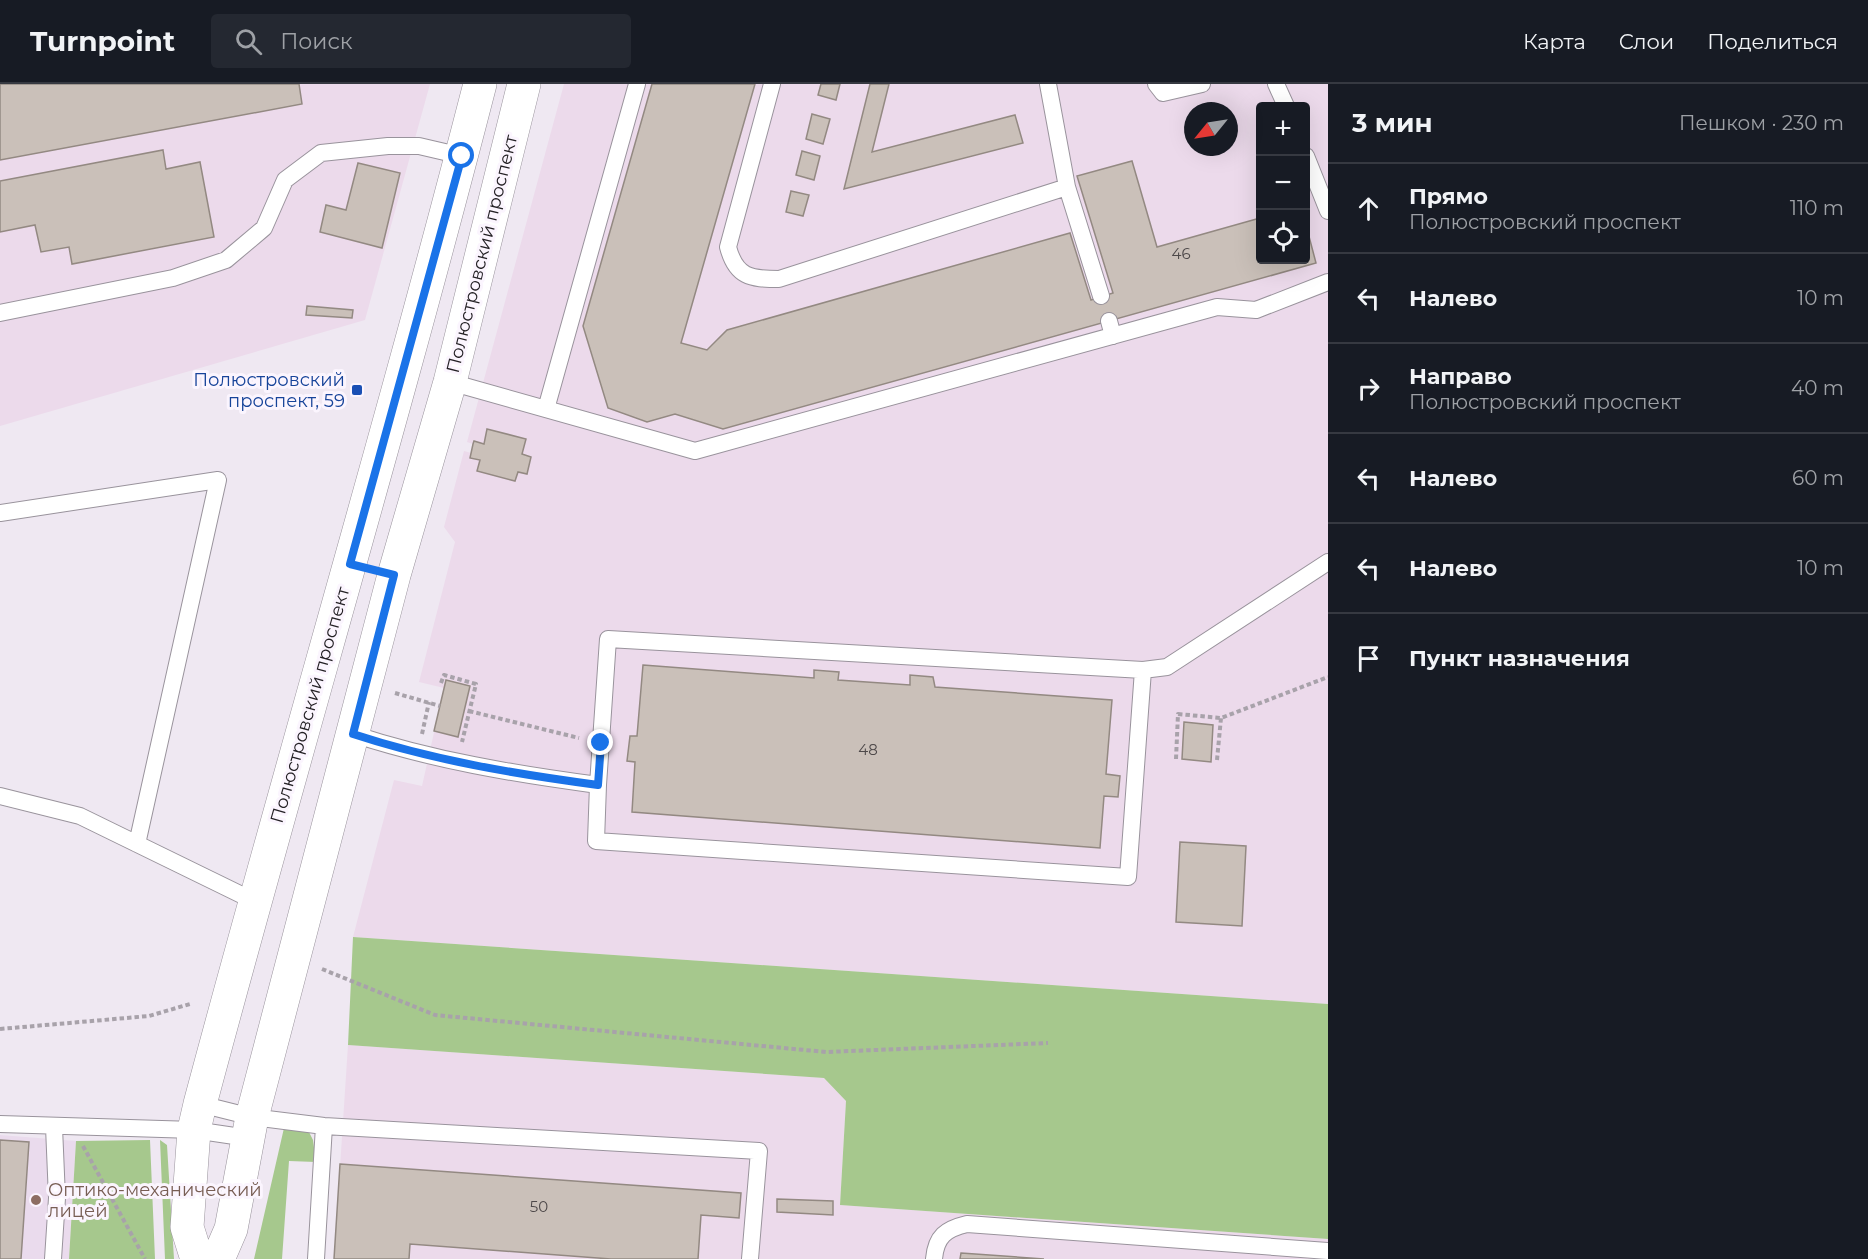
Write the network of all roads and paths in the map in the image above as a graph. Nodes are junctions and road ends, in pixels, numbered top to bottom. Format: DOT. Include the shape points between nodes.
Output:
graph roads {
  1 [pos="480,84"];
  2 [pos="524,84"];
  3 [pos="637,84"];
  4 [pos="772,84"];
  5 [pos="1048,84"];
  6 [pos="1156,84"];
  7 [pos="1202,84"];
  8 [pos="1276,84"];
  9 [pos="1284,102"];
  10 [pos="462,156"];
  11 [pos="1310,168"];
  12 [pos="1067,187"];
  13 [pos="1328,211"];
  14 [pos="1328,282"];
  15 [pos="1101,296"];
  16 [pos="0,313"];
  17 [pos="450,382"];
  18 [pos="546,409"];
  19 [pos="0,513"];
  20 [pos="1328,562"];
  21 [pos="350,564"];
  22 [pos="394,575"];
  23 [pos="1143,670"];
  24 [pos="1328,676"];
  25 [pos="441,683"];
  26 [pos="395,693"];
  27 [pos="429,702"];
  28 [pos="440,706"];
  29 [pos="469,711"];
  30 [pos="1221,718"];
  31 [pos="353,734"];
  32 [pos="453,743"];
  33 [pos="601,743"];
  34 [pos="419,752"];
  35 [pos="1176,759"];
  36 [pos="1217,760"];
  37 [pos="598,785"];
  38 [pos="0,796"];
  39 [pos="137,844"];
  40 [pos="254,901"];
  41 [pos="295,959"];
  42 [pos="190,1004"];
  43 [pos="0,1029"];
  44 [pos="1048,1043"];
  45 [pos="197,1117"];
  46 [pos="0,1124"];
  47 [pos="324,1126"];
  48 [pos="54,1127"];
  49 [pos="73,1128"];
  50 [pos="250,1128"];
  51 [pos="1328,1251"];
  52 [pos="53,1259"];
  53 [pos="145,1259"];
  54 [pos="197,1259"];
  55 [pos="218,1259"];
  56 [pos="316,1259"];
  57 [pos="750,1259"];
  58 [pos="934,1259"];
  1 -- 10 [label="main road, Полюстровский проспект"];
  2 -- 17 [label="main road, Полюстровский проспект"];
  3 -- 18 [label="lane"];
  4 -- 12 [label="lane" via="728,247 732,262 755,279 778,279"];
  5 -- 12 [label="lane"];
  6 -- 7 [label="lane" via="1163,93"];
  8 -- 9 [label="lane"];
  10 -- 16 [label="lane" via="419,146 321,153 285,180 264,228 226,260 172,278"];
  10 -- 21 [label="main road, Полюстровский проспект"];
  11 -- 13 [label="lane"];
  12 -- 15 [label="lane"];
  14 -- 18 [label="lane" via="1256,310 1217,307 1111,329 695,451"];
  17 -- 18 [label="lane"];
  17 -- 22 [label="main road, Полюстровский проспект"];
  19 -- 39 [label="lane" via="218,480"];
  20 -- 23 [label="lane" via="1167,667"];
  21 -- 22 [label="main road"];
  21 -- 40 [label="main road, Полюстровский проспект"];
  22 -- 31 [label="main road, Полюстровский проспект"];
  23 -- 33 [label="lane" via="608,639"];
  23 -- 37 [label="lane" via="1128,877 596,841"];
  24 -- 30 [label="path"];
  25 -- 29 [label="path" via="444,675 476,684"];
  26 -- 27 [label="path"];
  27 -- 28 [label="path"];
  27 -- 34 [label="path"];
  29 -- 32 [label="path" via="462,745"];
  29 -- 33 [label="path"];
  30 -- 35 [label="path" via="1178,714"];
  30 -- 36 [label="path"];
  31 -- 34 [label="lane"];
  31 -- 41 [label="main road, Полюстровский проспект"];
  33 -- 37 [label="lane"];
  34 -- 37 [label="lane" via="509,773"];
  38 -- 39 [label="lane" via="80,816"];
  39 -- 40 [label="lane"];
  40 -- 45 [label="main road, Полюстровский проспект"];
  41 -- 44 [label="path" via="435,1016 826,1052"];
  41 -- 50 [label="main road, Полюстровский проспект"];
  42 -- 43 [label="path" via="149,1016"];
  45 -- 49 [label="lane"];
  45 -- 50 [label="lane"];
  45 -- 50 [label="lane"];
  45 -- 54 [label="main road, Полюстровский проспект" via="187,1227"];
  46 -- 48 [label="lane"];
  47 -- 50 [label="lane"];
  47 -- 56 [label="lane"];
  47 -- 57 [label="lane" via="759,1151"];
  48 -- 49 [label="lane"];
  48 -- 52 [label="lane" via="57,1198"];
  49 -- 53 [label="path"];
  50 -- 55 [label="main road, Полюстровский проспект" via="231,1229"];
  51 -- 58 [label="lane" via="967,1224 941,1235"];
}
